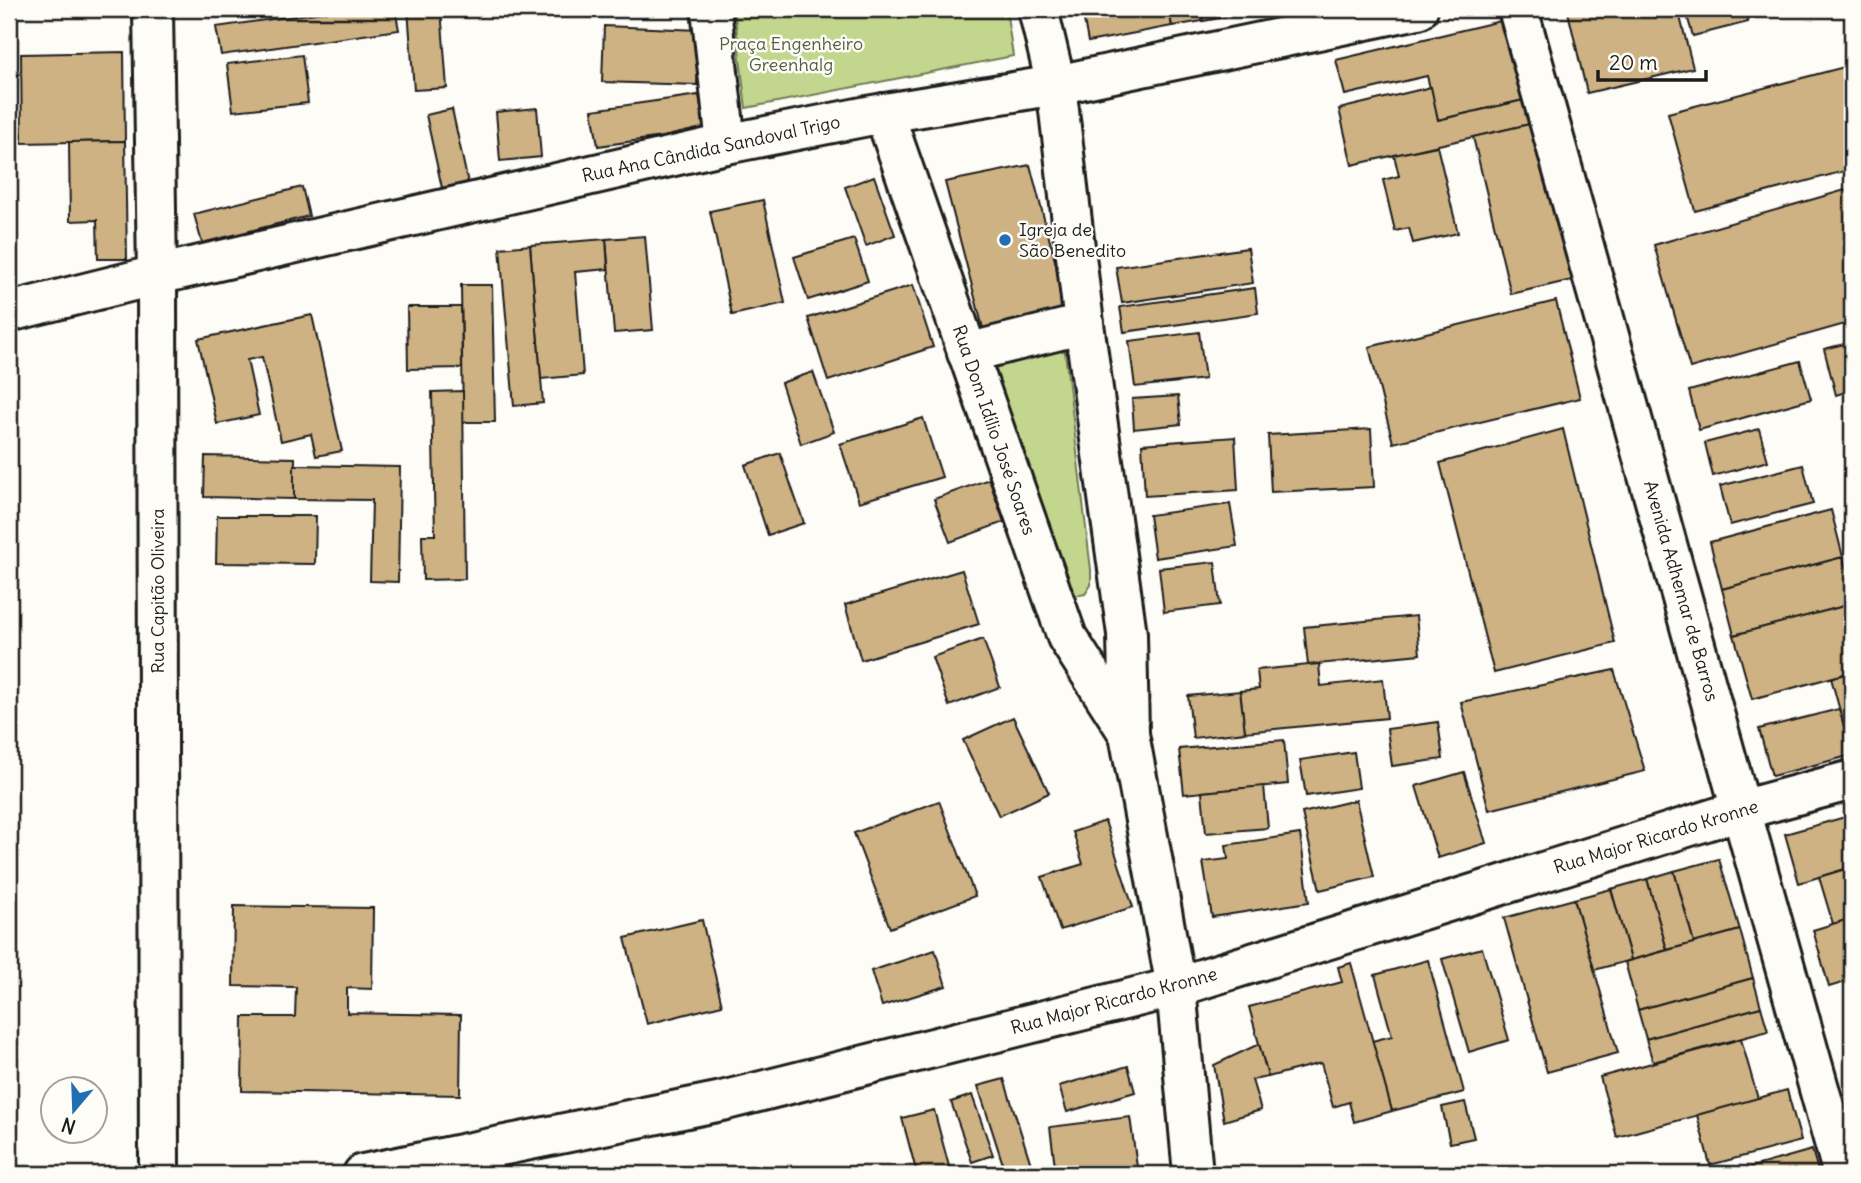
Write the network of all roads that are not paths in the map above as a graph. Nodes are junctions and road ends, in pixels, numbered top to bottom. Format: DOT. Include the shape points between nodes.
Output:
graph roads {
  1 [pos="153,9"];
  2 [pos="711,9"];
  3 [pos="1038,9"];
  4 [pos="1418,9"];
  5 [pos="1518,9"];
  6 [pos="1056,85"];
  7 [pos="884,113"];
  8 [pos="726,144"];
  9 [pos="157,275"];
  10 [pos="9,312"];
  11 [pos="1084,324"];
  12 [pos="967,353"];
  13 [pos="1129,734"];
  14 [pos="1852,780"];
  15 [pos="1741,810"];
  16 [pos="1176,987"];
  17 [pos="159,1174"];
  18 [pos="363,1174"];
  19 [pos="1193,1174"];
  20 [pos="1843,1174"];
  1 -- 9 [label="street, Rua Capitão Oliveira"];
  2 -- 8 [label="street"];
  3 -- 6 [label="street, Rua Dom Idílio José Soares"];
  4 -- 6 [label="street, Rua Ana Cândida Sandoval Trigo"];
  5 -- 15 [label="street, Avenida Adhemar de Barros"];
  6 -- 7 [label="street, Rua Ana Cândida Sandoval Trigo"];
  6 -- 11 [label="street, Rua Dom Idílio José Soares"];
  7 -- 8 [label="street, Rua Ana Cândida Sandoval Trigo"];
  7 -- 12 [label="street, Rua Dom Idílio José Soares"];
  8 -- 9 [label="street, Rua Ana Cândida Sandoval Trigo"];
  9 -- 10 [label="street, Rua Ana Cândida Sandoval Trigo"];
  9 -- 17 [label="street, Rua Capitão Oliveira"];
  11 -- 12 [label="street"];
  11 -- 13 [label="street, Rua Dom Idílio José Soares" via="1127,634"];
  12 -- 13 [label="street, Rua Dom Idílio José Soares" via="1068,637"];
  13 -- 16 [label="street, Rua Dom Idílio José Soares"];
  14 -- 15 [label="street, Rua Major Ricardo Kronne"];
  15 -- 16 [label="street, Rua Major Ricardo Kronne"];
  15 -- 20 [label="street, Avenida Adhemar de Barros"];
  16 -- 18 [label="street, Rua Major Ricardo Kronne" via="722,1101"];
  16 -- 19 [label="street, Rua Dom Idílio José Soares"];
}
